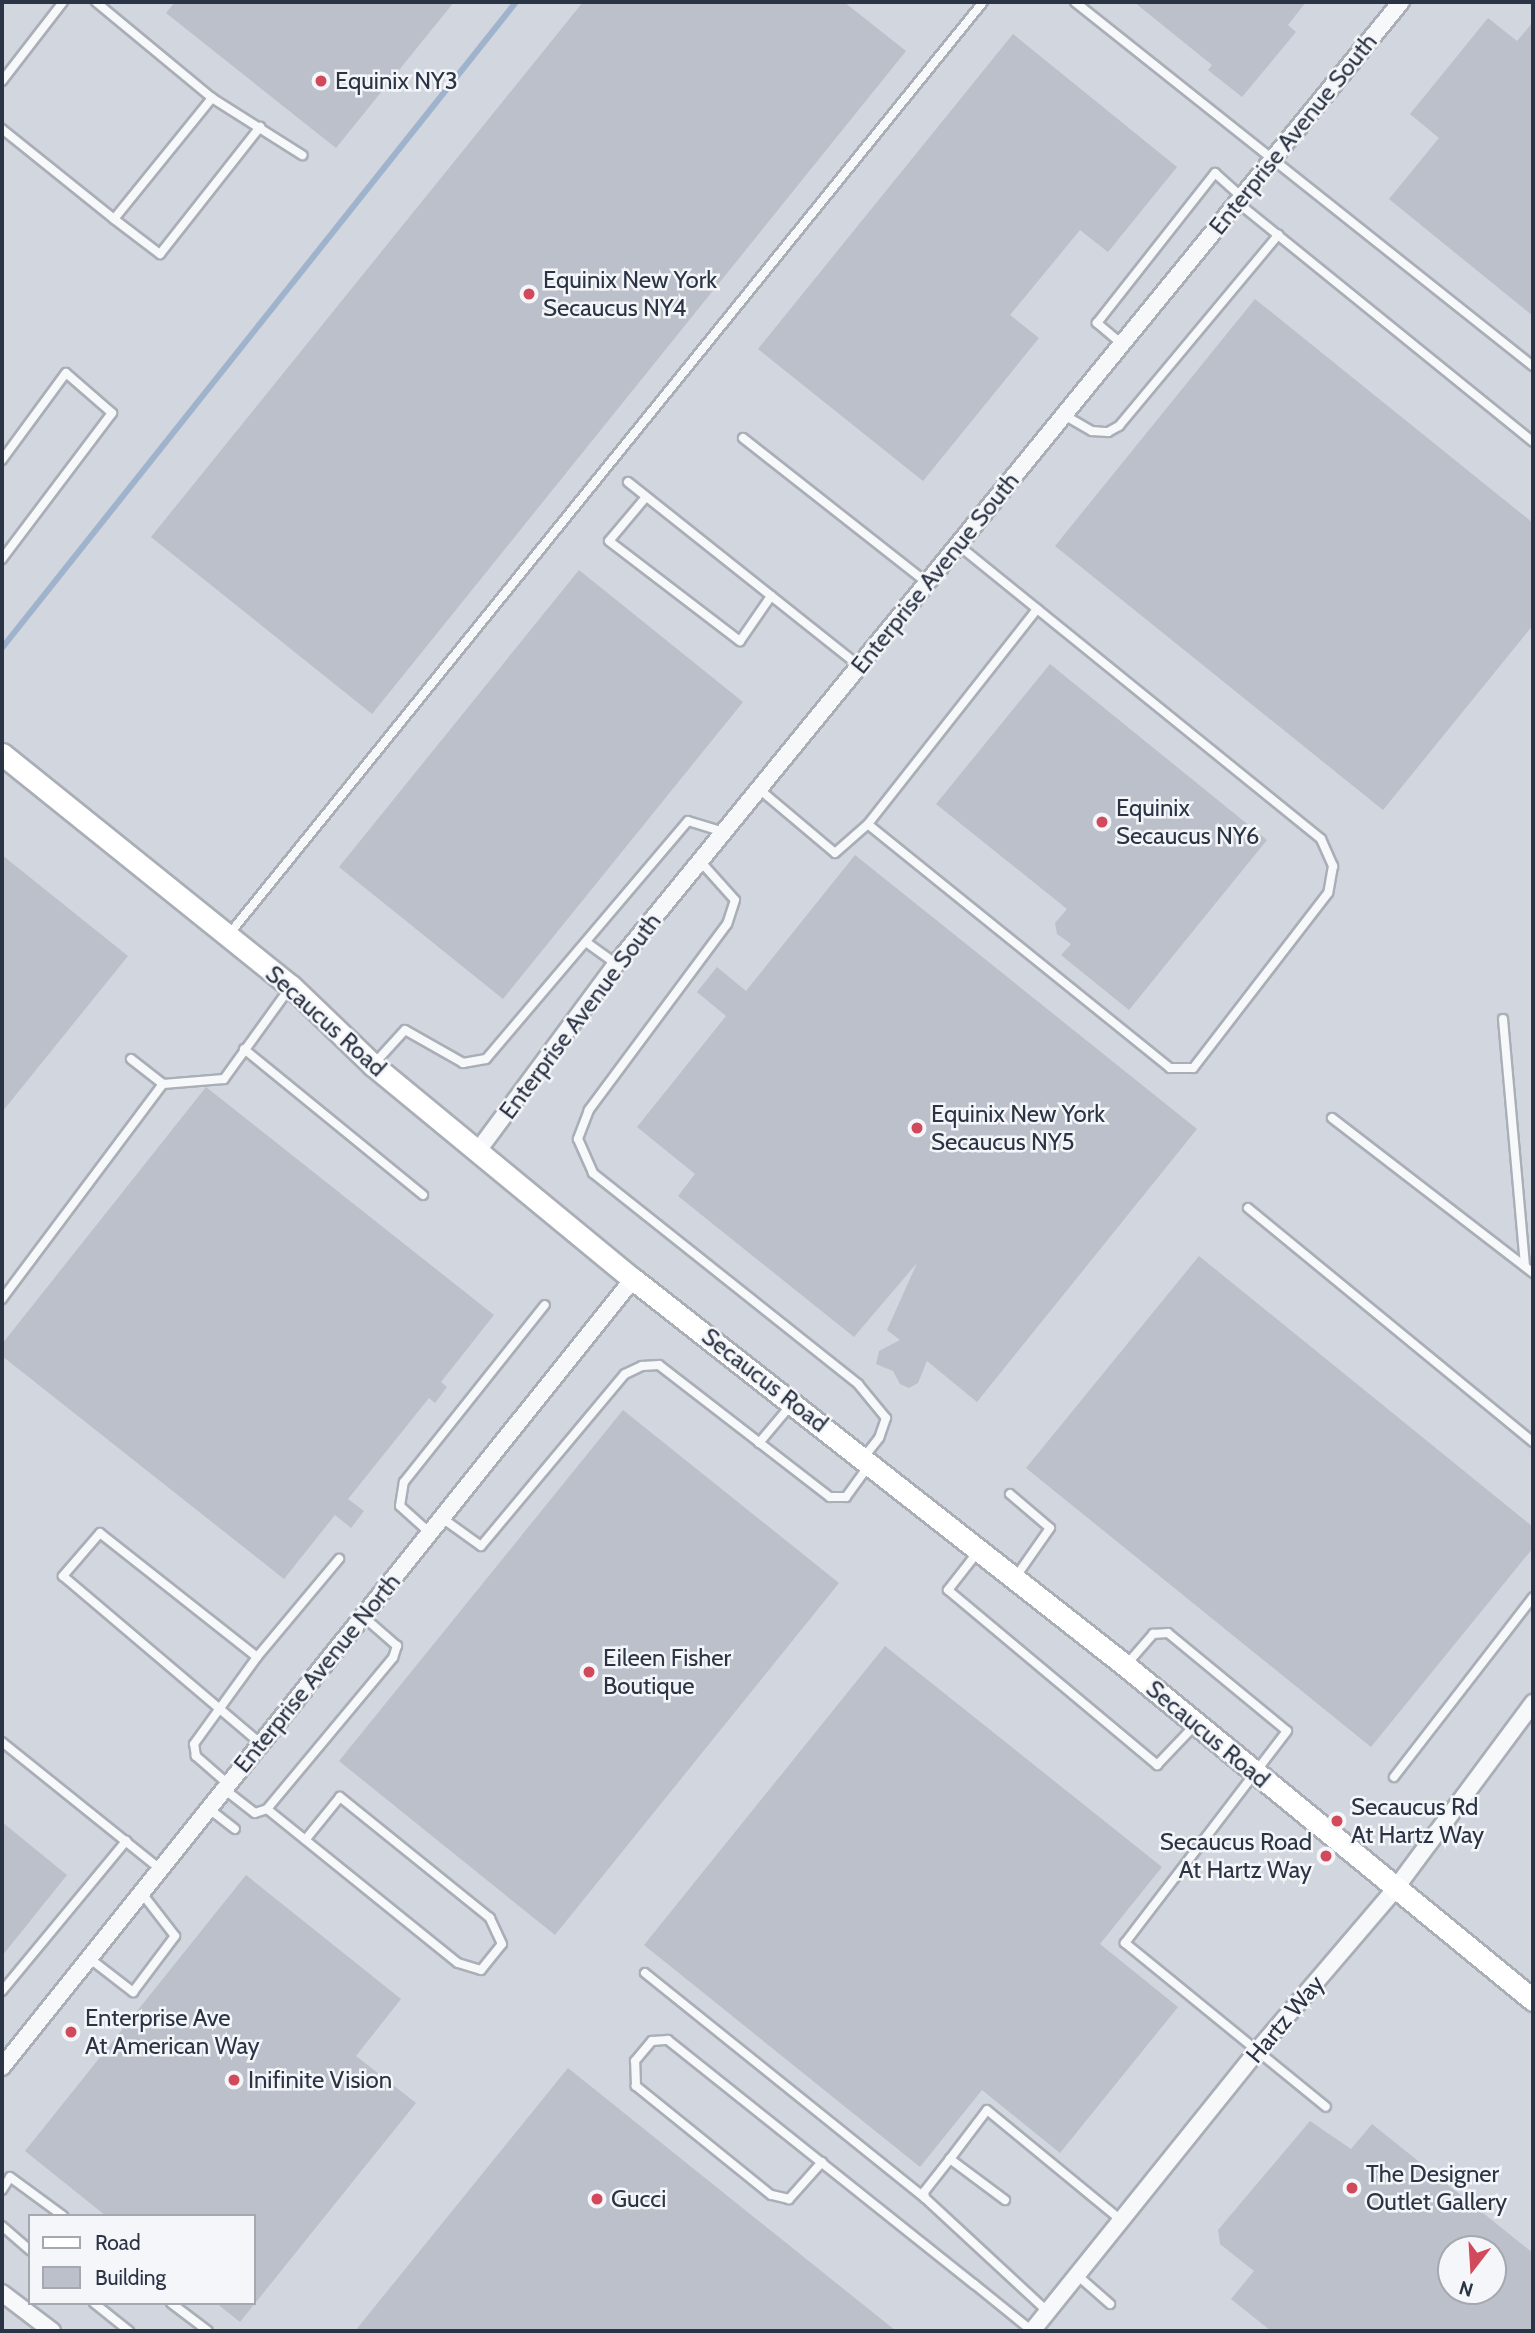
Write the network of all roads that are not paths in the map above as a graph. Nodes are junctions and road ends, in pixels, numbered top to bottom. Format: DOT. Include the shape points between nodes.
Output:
graph roads {
  1 [pos="63,2"];
  2 [pos="96,2"];
  3 [pos="983,2"];
  4 [pos="1075,2"];
  5 [pos="1401,2"];
  6 [pos="2,81"];
  7 [pos="212,98"];
  8 [pos="260,127"];
  9 [pos="2,129"];
  10 [pos="302,155"];
  11 [pos="1274,158"];
  12 [pos="1239,200"];
  13 [pos="114,219"];
  14 [pos="1278,235"];
  15 [pos="1122,344"];
  16 [pos="1533,366"];
  17 [pos="1064,415"];
  18 [pos="743,438"];
  19 [pos="1533,442"];
  20 [pos="2,460"];
  21 [pos="628,482"];
  22 [pos="646,498"];
  23 [pos="958,545"];
  24 [pos="2,559"];
  25 [pos="927,583"];
  26 [pos="771,596"];
  27 [pos="1037,609"];
  28 [pos="859,666"];
  29 [pos="2,754"];
  30 [pos="758,789"];
  31 [pos="868,824"];
  32 [pos="724,832"];
  33 [pos="699,861"];
  34 [pos="228,936"];
  35 [pos="586,942"];
  36 [pos="616,964"];
  37 [pos="291,986"];
  38 [pos="1503,1019"];
  39 [pos="244,1049"];
  40 [pos="131,1059"];
  41 [pos="373,1065"];
  42 [pos="163,1084"];
  43 [pos="1332,1118"];
  44 [pos="477,1152"];
  45 [pos="423,1195"];
  46 [pos="1248,1208"];
  47 [pos="1525,1266"];
  48 [pos="1533,1272"];
  49 [pos="633,1279"];
  50 [pos="2,1299"];
  51 [pos="545,1305"];
  52 [pos="793,1403"];
  53 [pos="759,1443"];
  54 [pos="1533,1443"];
  55 [pos="868,1460"];
  56 [pos="1010,1494"];
  57 [pos="442,1518"];
  58 [pos="430,1533"];
  59 [pos="976,1553"];
  60 [pos="339,1559"];
  61 [pos="1013,1580"];
  62 [pos="1533,1597"];
  63 [pos="365,1618"];
  64 [pos="257,1657"];
  65 [pos="1126,1666"];
  66 [pos="220,1707"];
  67 [pos="1531,1708"];
  68 [pos="1196,1724"];
  69 [pos="2,1742"];
  70 [pos="261,1744"];
  71 [pos="1256,1774"];
  72 [pos="1394,1777"];
  73 [pos="226,1786"];
  74 [pos="208,1808"];
  75 [pos="267,1809"];
  76 [pos="235,1829"];
  77 [pos="305,1839"];
  78 [pos="126,1841"];
  79 [pos="160,1869"];
  80 [pos="1395,1888"];
  81 [pos="142,1892"];
  82 [pos="89,1958"];
  83 [pos="645,1973"];
  84 [pos="2,1991"];
  85 [pos="1533,2000"];
  86 [pos="1256,2052"];
  87 [pos="2,2067"];
  88 [pos="1326,2107"];
  89 [pos="950,2159"];
  90 [pos="821,2162"];
  91 [pos="2,2171"];
  92 [pos="10,2177"];
  93 [pos="2,2190"];
  94 [pos="925,2198"];
  95 [pos="1005,2200"];
  96 [pos="60,2214"];
  97 [pos="1121,2220"];
  98 [pos="2,2226"];
  99 [pos="28,2248"];
  100 [pos="1077,2276"];
  101 [pos="2,2294"];
  102 [pos="1110,2304"];
  103 [pos="96,2305"];
  104 [pos="174,2305"];
  105 [pos="1048,2312"];
  106 [pos="52,2331"];
  107 [pos="129,2331"];
  108 [pos="208,2331"];
  109 [pos="1032,2331"];
  1 -- 6 [label="lane"];
  2 -- 7 [label="lane"];
  3 -- 34 [label="lane"];
  4 -- 11 [label="lane"];
  5 -- 11 [label="street, Enterprise Avenue South"];
  7 -- 8 [label="lane"];
  7 -- 13 [label="lane"];
  8 -- 10 [label="lane"];
  8 -- 13 [label="lane" via="160,254"];
  9 -- 13 [label="lane"];
  11 -- 12 [label="street, Enterprise Avenue South"];
  11 -- 16 [label="lane"];
  12 -- 14 [label="lane"];
  12 -- 15 [label="street, Enterprise Avenue South"];
  12 -- 15 [label="lane" via="1215,173 1097,323"];
  14 -- 17 [label="lane" via="1119,426 1108,432 1092,431"];
  14 -- 19 [label="lane"];
  15 -- 17 [label="street, Enterprise Avenue South"];
  17 -- 23 [label="street, Enterprise Avenue South"];
  18 -- 25 [label="lane"];
  20 -- 24 [label="lane" via="66,373 112,413"];
  21 -- 22 [label="lane"];
  22 -- 26 [label="lane"];
  22 -- 26 [label="lane" via="609,541 740,641"];
  23 -- 25 [label="street, Enterprise Avenue South"];
  23 -- 27 [label="lane"];
  25 -- 28 [label="street, Enterprise Avenue South"];
  26 -- 28 [label="lane"];
  27 -- 31 [label="lane"];
  27 -- 31 [label="lane" via="1321,839 1333,866 1328,893 1193,1068 1170,1068"];
  28 -- 30 [label="street, Enterprise Avenue South"];
  29 -- 34 [label="main road, Secaucus Road"];
  30 -- 31 [label="lane" via="835,853"];
  30 -- 32 [label="street, Enterprise Avenue South"];
  32 -- 33 [label="street, Enterprise Avenue South"];
  32 -- 35 [label="lane" via="688,821"];
  33 -- 36 [label="street, Enterprise Avenue South"];
  33 -- 55 [label="lane" via="735,900 727,924 589,1110 578,1139 593,1173 858,1384 886,1418"];
  34 -- 37 [label="main road, Secaucus Road"];
  35 -- 36 [label="lane"];
  35 -- 41 [label="lane" via="486,1059 463,1063 405,1030"];
  36 -- 44 [label="street, Enterprise Avenue South"];
  37 -- 39 [label="lane"];
  37 -- 41 [label="main road, Secaucus Road"];
  38 -- 47 [label="lane"];
  39 -- 42 [label="lane" via="224,1079"];
  39 -- 45 [label="lane"];
  40 -- 42 [label="lane"];
  41 -- 44 [label="main road, Secaucus Road"];
  42 -- 50 [label="lane"];
  43 -- 47 [label="lane"];
  44 -- 49 [label="main road, Secaucus Road"];
  46 -- 54 [label="lane"];
  47 -- 48 [label="lane"];
  49 -- 52 [label="main road, Secaucus Road"];
  49 -- 57 [label="street, Enterprise Avenue North"];
  51 -- 58 [label="lane" via="404,1482 400,1506"];
  52 -- 53 [label="lane"];
  52 -- 55 [label="main road, Secaucus Road"];
  53 -- 55 [label="lane" via="830,1497 846,1497"];
  53 -- 57 [label="lane" via="659,1365 625,1374 481,1546"];
  55 -- 59 [label="main road, Secaucus Road"];
  56 -- 61 [label="lane" via="1050,1528"];
  57 -- 58 [label="street, Enterprise Avenue North"];
  58 -- 63 [label="street, Enterprise Avenue North"];
  59 -- 61 [label="main road, Secaucus Road"];
  59 -- 68 [label="lane" via="948,1590 1157,1765"];
  60 -- 64 [label="lane"];
  61 -- 65 [label="main road, Secaucus Road"];
  62 -- 72 [label="lane"];
  63 -- 70 [label="street, Enterprise Avenue North"];
  63 -- 75 [label="lane" via="397,1646 393,1658"];
  64 -- 66 [label="lane"];
  64 -- 66 [label="lane" via="100,1533 63,1576"];
  65 -- 68 [label="main road, Secaucus Road"];
  65 -- 71 [label="lane" via="1153,1634 1168,1633 1287,1731"];
  66 -- 70 [label="lane"];
  66 -- 73 [label="lane" via="194,1744 196,1755"];
  67 -- 80 [label="street, Hartz Way"];
  68 -- 71 [label="main road, Secaucus Road"];
  69 -- 78 [label="lane"];
  70 -- 73 [label="street, Enterprise Avenue North"];
  71 -- 80 [label="main road, Secaucus Road"];
  71 -- 86 [label="lane" via="1125,1943"];
  73 -- 74 [label="street, Enterprise Avenue North"];
  73 -- 75 [label="lane" via="255,1813"];
  74 -- 76 [label="lane"];
  74 -- 79 [label="street, Enterprise Avenue North"];
  75 -- 77 [label="lane"];
  77 -- 77 [label="lane" via="458,1963 481,1970 502,1944 490,1918 340,1797"];
  78 -- 79 [label="lane"];
  78 -- 84 [label="lane"];
  79 -- 81 [label="street, Enterprise Avenue North"];
  80 -- 85 [label="main road, Secaucus Road"];
  80 -- 86 [label="street, Hartz Way"];
  81 -- 82 [label="street, Enterprise Avenue North"];
  81 -- 82 [label="lane" via="175,1936 133,1993"];
  82 -- 87 [label="street, Enterprise Avenue North"];
  83 -- 94 [label="lane"];
  86 -- 88 [label="lane"];
  86 -- 97 [label="street, Hartz Way"];
  89 -- 94 [label="lane" via="924,2192"];
  89 -- 95 [label="lane"];
  89 -- 97 [label="lane" via="987,2110"];
  90 -- 90 [label="lane" via="668,2040 652,2041 635,2061 636,2085 771,2195 789,2199"];
  90 -- 109 [label="lane"];
  91 -- 92 [label="lane"];
  92 -- 93 [label="lane"];
  92 -- 96 [label="lane"];
  94 -- 105 [label="lane"];
  97 -- 100 [label="street, Hartz Way"];
  98 -- 99 [label="lane"];
  100 -- 102 [label="lane"];
  100 -- 105 [label="street, Hartz Way"];
  101 -- 106 [label="street"];
  103 -- 107 [label="lane"];
  104 -- 108 [label="lane"];
  105 -- 109 [label="street, Hartz Way"];
}
